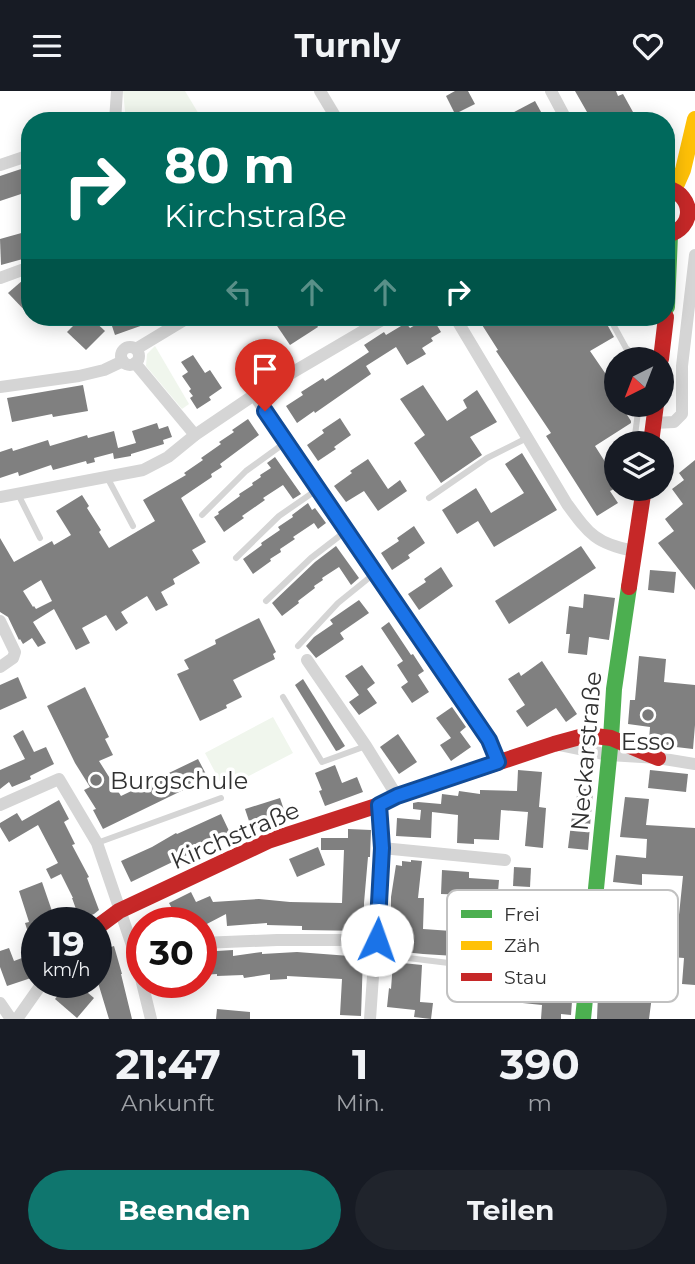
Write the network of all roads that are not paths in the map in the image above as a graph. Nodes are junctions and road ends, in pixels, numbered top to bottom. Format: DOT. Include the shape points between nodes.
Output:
graph roads {
  1 [pos="117,91"];
  2 [pos="320,91"];
  3 [pos="551,91"];
  4 [pos="116,112"];
  5 [pos="333,112"];
  6 [pos="563,112"];
  7 [pos="695,120"];
  8 [pos="21,158"];
  9 [pos="0,165"];
  10 [pos="675,182"];
  11 [pos="675,190"];
  12 [pos="675,234"];
  13 [pos="695,255"];
  14 [pos="21,270"];
  15 [pos="0,278"];
  16 [pos="174,326"];
  17 [pos="372,326"];
  18 [pos="460,326"];
  19 [pos="614,326"];
  20 [pos="665,326"];
  21 [pos="625,347"];
  22 [pos="662,347"];
  23 [pos="129,362"];
  24 [pos="0,387"];
  25 [pos="254,395"];
  26 [pos="654,417"];
  27 [pos="653,423"];
  28 [pos="652,431"];
  29 [pos="195,435"];
  30 [pos="527,438"];
  31 [pos="286,442"];
  32 [pos="107,477"];
  33 [pos="318,489"];
  34 [pos="18,494"];
  35 [pos="0,497"];
  36 [pos="429,498"];
  37 [pos="642,501"];
  38 [pos="202,515"];
  39 [pos="133,526"];
  40 [pos="346,531"];
  41 [pos="40,538"];
  42 [pos="634,551"];
  43 [pos="236,558"];
  44 [pos="375,573"];
  45 [pos="265,601"];
  46 [pos="0,621"];
  47 [pos="298,646"];
  48 [pos="307,660"];
  49 [pos="0,667"];
  50 [pos="283,697"];
  51 [pos="611,738"];
  52 [pos="554,744"];
  53 [pos="366,745"];
  54 [pos="609,755"];
  55 [pos="658,758"];
  56 [pos="498,762"];
  57 [pos="695,764"];
  58 [pos="397,796"];
  59 [pos="221,798"];
  60 [pos="0,805"];
  61 [pos="379,805"];
  62 [pos="97,843"];
  63 [pos="382,848"];
  64 [pos="505,860"];
  65 [pos="596,890"];
  66 [pos="119,911"];
  67 [pos="112,916"];
  68 [pos="126,926"];
  69 [pos="377,940"];
  70 [pos="217,942"];
  71 [pos="375,954"];
  72 [pos="447,963"];
  73 [pos="32,998"];
  74 [pos="147,998"];
  75 [pos="0,1003"];
  76 [pos="11,1019"];
  77 [pos="17,1019"];
  78 [pos="151,1019"];
  79 [pos="370,1019"];
  1 -- 4 [label="street"];
  2 -- 5 [label="street"];
  3 -- 6 [label="street"];
  7 -- 10 [label="main road" via="683,170"];
  8 -- 9 [label="street"];
  11 -- 12 [label="main road" via="691,209 690,219"];
  13 -- 27 [label="street" via="682,366 682,414 674,422"];
  14 -- 15 [label="street"];
  16 -- 23 [label="street" via="135,349 124,350 121,357"];
  17 -- 25 [label="street"];
  18 -- 30 [label="street"];
  19 -- 21 [label="lane"];
  20 -- 22 [label="main road"];
  23 -- 24 [label="street" via="79,376"];
  23 -- 29 [label="street"];
  25 -- 29 [label="street"];
  25 -- 31 [label="street"];
  26 -- 27 [label="main road"];
  27 -- 28 [label="main road"];
  29 -- 32 [label="street" via="143,470"];
  30 -- 36 [label="lane" via="487,458"];
  30 -- 42 [label="street" via="586,531 616,548"];
  31 -- 33 [label="street"];
  31 -- 38 [label="lane" via="246,471"];
  32 -- 34 [label="street"];
  32 -- 39 [label="lane"];
  33 -- 40 [label="street"];
  33 -- 43 [label="lane" via="279,516"];
  34 -- 35 [label="street"];
  34 -- 41 [label="lane"];
  37 -- 42 [label="main road, Neckarstraße"];
  40 -- 44 [label="street"];
  40 -- 45 [label="lane"];
  42 -- 51 [label="main road, Neckarstraße"];
  44 -- 47 [label="lane" via="338,603"];
  44 -- 56 [label="street" via="489,740"];
  46 -- 49 [label="street" via="15,652"];
  48 -- 53 [label="street"];
  50 -- 53 [label="lane" via="322,761"];
  51 -- 52 [label="main road, Kirchstraße" via="587,735"];
  51 -- 54 [label="main road, Neckarstraße"];
  51 -- 55 [label="main road"];
  52 -- 54 [label="street, Kirchstraße"];
  52 -- 56 [label="main road, Kirchstraße"];
  53 -- 58 [label="street"];
  54 -- 55 [label="street, Kirchstraße"];
  54 -- 65 [label="main road, Neckarstraße"];
  55 -- 57 [label="street, Kirchstraße"];
  56 -- 58 [label="main road, Kirchstraße"];
  58 -- 61 [label="main road, Kirchstraße"];
  59 -- 62 [label="lane"];
  60 -- 62 [label="street" via="59,779"];
  61 -- 63 [label="street"];
  61 -- 66 [label="main road, Kirchstraße" via="268,841"];
  62 -- 66 [label="street"];
  63 -- 64 [label="street"];
  63 -- 69 [label="street"];
  66 -- 67 [label="main road, Kirchstraße"];
  66 -- 68 [label="street"];
  69 -- 70 [label="street"];
  69 -- 71 [label="street"];
  71 -- 72 [label="lane"];
  71 -- 79 [label="street"];
  73 -- 77 [label="street"];
  74 -- 78 [label="street"];
  75 -- 76 [label="street"];
}
